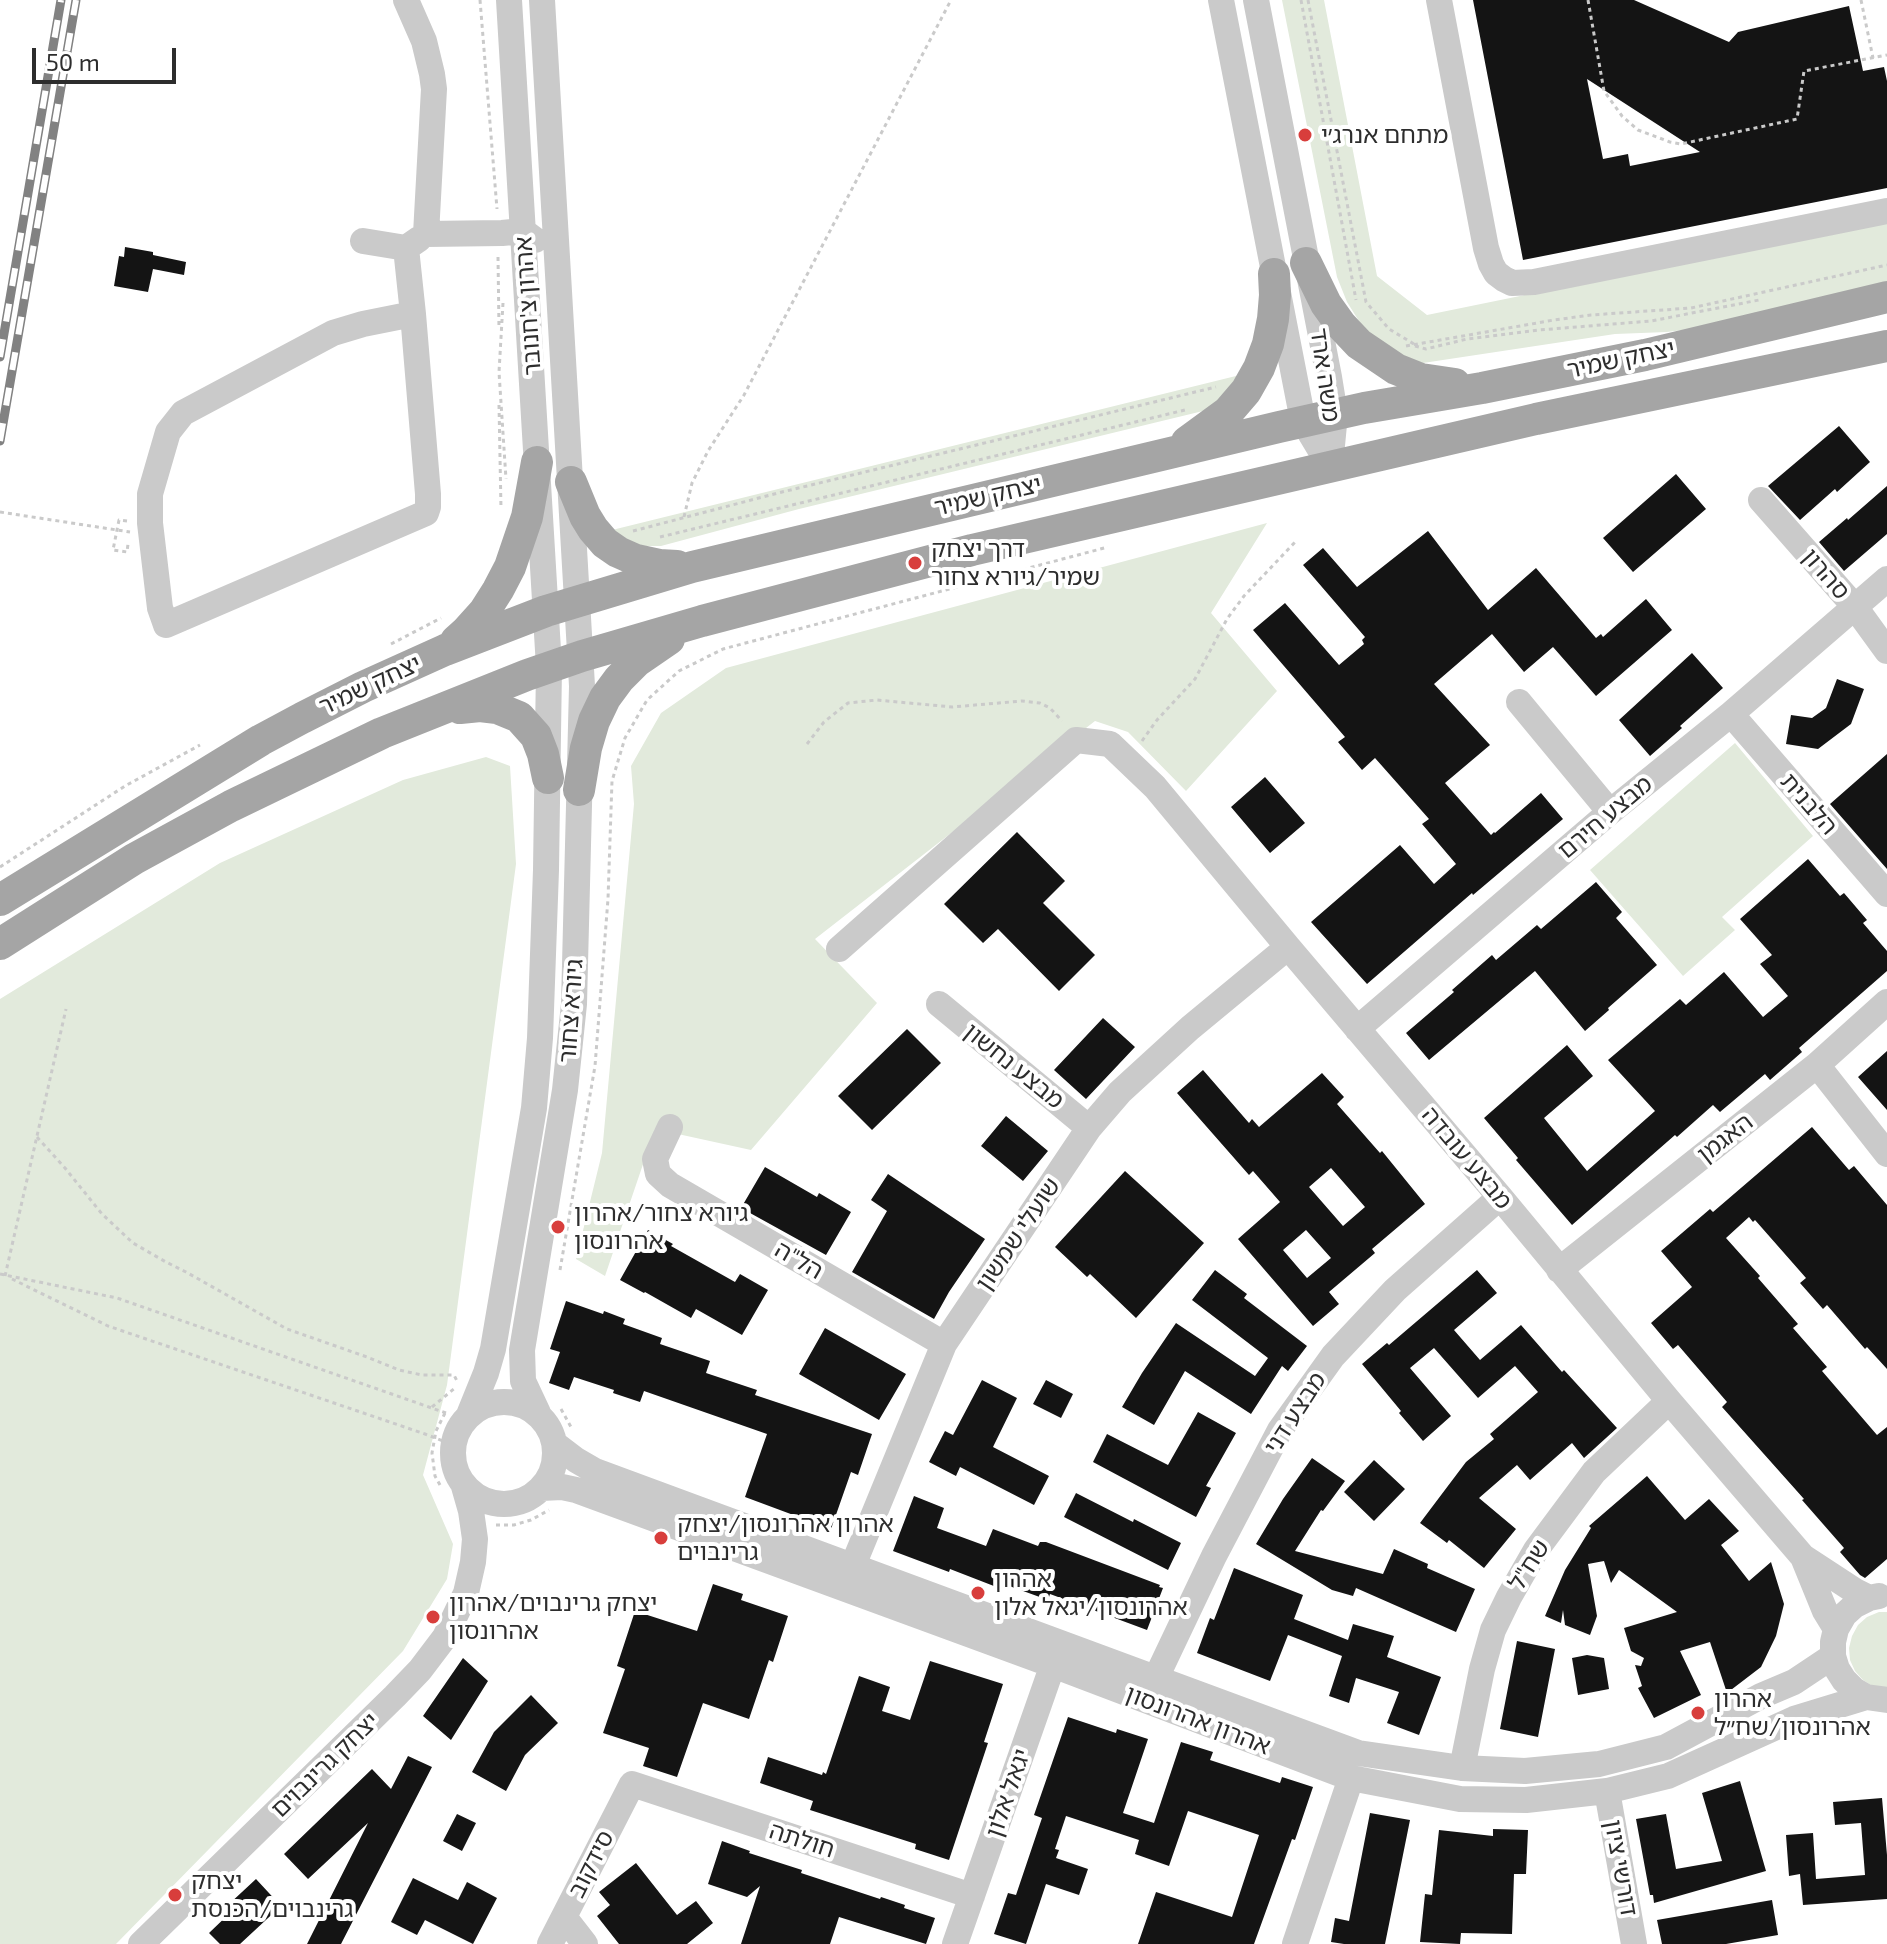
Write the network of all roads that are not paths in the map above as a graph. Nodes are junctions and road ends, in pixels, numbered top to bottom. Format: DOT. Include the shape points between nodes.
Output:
graph roads {
  1 [pos="406,0"];
  2 [pos="509,0"];
  3 [pos="542,0"];
  4 [pos="1221,0"];
  5 [pos="1256,0"];
  6 [pos="1439,0"];
  7 [pos="1887,211"];
  8 [pos="508,233"];
  9 [pos="363,241"];
  10 [pos="416,241"];
  11 [pos="1306,263"];
  12 [pos="558,268"];
  13 [pos="1274,274"];
  14 [pos="1887,297"];
  15 [pos="413,314"];
  16 [pos="1887,346"];
  17 [pos="1482,388"];
  18 [pos="1335,414"];
  19 [pos="1303,421"];
  20 [pos="1162,455"];
  21 [pos="537,462"];
  22 [pos="1330,466"];
  23 [pos="571,482"];
  24 [pos="1761,500"];
  25 [pos="692,567"];
  26 [pos="1887,579"];
  27 [pos="578,601"];
  28 [pos="1855,607"];
  29 [pos="546,611"];
  30 [pos="702,621"];
  31 [pos="445,650"];
  32 [pos="1887,651"];
  33 [pos="582,656"];
  34 [pos="549,667"];
  35 [pos="1519,702"];
  36 [pos="437,711"];
  37 [pos="1731,714"];
  38 [pos="548,778"];
  39 [pos="579,790"];
  40 [pos="1610,812"];
  41 [pos="1887,894"];
  42 [pos="0,900"];
  43 [pos="0,944"];
  44 [pos="1288,947"];
  45 [pos="839,949"];
  46 [pos="1887,1002"];
  47 [pos="939,1004"];
  48 [pos="1357,1029"];
  49 [pos="1817,1065"];
  50 [pos="670,1127"];
  51 [pos="1089,1128"];
  52 [pos="1887,1154"];
  53 [pos="1500,1197"];
  54 [pos="1559,1270"];
  55 [pos="944,1344"];
  56 [pos="1669,1401"];
  57 [pos="546,1407"];
  58 [pos="466,1418"];
  59 [pos="565,1452"];
  60 [pos="463,1483"];
  61 [pos="541,1488"];
  62 [pos="510,1504"];
  63 [pos="1803,1557"];
  64 [pos="473,1562"];
  65 [pos="848,1576"];
  66 [pos="1878,1597"];
  67 [pos="1836,1629"];
  68 [pos="1056,1654"];
  69 [pos="1833,1656"];
  70 [pos="1156,1678"];
  71 [pos="1876,1698"];
  72 [pos="1462,1768"];
  73 [pos="1351,1778"];
  74 [pos="632,1784"];
  75 [pos="1607,1791"];
  76 [pos="972,1896"];
  77 [pos="564,1917"];
  78 [pos="141,1944"];
  79 [pos="550,1944"];
  80 [pos="585,1944"];
  81 [pos="955,1944"];
  82 [pos="1295,1944"];
  83 [pos="1634,1944"];
  1 -- 10 [label="street" via="424,41 434,89"];
  2 -- 8 [label="street, אהרון צ'חנובר"];
  3 -- 12 [label="street, אהרון צ'חנובר"];
  4 -- 13 [label="street, משה ארד"];
  5 -- 11 [label="street, משה ארד"];
  6 -- 7 [label="street" via="1486,248 1496,273 1512,283"];
  8 -- 10 [label="street"];
  8 -- 12 [label="street" via="537,241"];
  8 -- 21 [label="street, אהרון צ'חנובר" via="531,332"];
  9 -- 10 [label="street"];
  10 -- 15 [label="street"];
  11 -- 17 [label="main road" via="1341,325 1378,358 1421,379"];
  11 -- 18 [label="street, משה ארד"];
  12 -- 23 [label="street, אהרון צ'חנובר"];
  13 -- 19 [label="street, משה ארד"];
  13 -- 20 [label="main road" via="1268,344 1249,386 1228,412"];
  14 -- 17 [label="main road, יצחק שמיר"];
  15 -- 15 [label="street" via="333,333 183,413 168,432 150,494 166,625 426,513"];
  16 -- 22 [label="main road, יצחק שמיר"];
  17 -- 18 [label="main road, יצחק שמיר"];
  18 -- 19 [label="main road, יצחק שמיר"];
  18 -- 22 [label="street, משה ארד"];
  19 -- 20 [label="main road, יצחק שמיר"];
  19 -- 22 [label="street, משה ארד"];
  20 -- 25 [label="main road, יצחק שמיר"];
  21 -- 29 [label="street, אהרון צ'חנובר"];
  21 -- 31 [label="main road" via="523,529 502,582 484,612"];
  22 -- 30 [label="main road, יצחק שמיר" via="972,550"];
  23 -- 25 [label="main road" via="585,516 605,543 636,560"];
  23 -- 27 [label="street, אהרון צ'חנובר"];
  24 -- 28 [label="street, סהרון"];
  25 -- 27 [label="main road, יצחק שמיר"];
  26 -- 28 [label="street, מבצע חירם"];
  27 -- 29 [label="main road, יצחק שמיר"];
  27 -- 33 [label="street, גיורא צחור"];
  28 -- 32 [label="street, סהרון"];
  28 -- 37 [label="street, מבצע חירם"];
  29 -- 31 [label="main road, יצחק שמיר"];
  29 -- 34 [label="street, גיורא צחור"];
  30 -- 33 [label="main road, יצחק שמיר"];
  30 -- 39 [label="main road" via="637,661 611,690 594,721"];
  31 -- 42 [label="main road, יצחק שמיר" via="288,725"];
  33 -- 34 [label="main road, יצחק שמיר"];
  33 -- 39 [label="street, גיורא צחור"];
  34 -- 36 [label="main road, יצחק שמיר"];
  34 -- 38 [label="street, גיורא צחור"];
  35 -- 40 [label="street"];
  36 -- 38 [label="main road" via="480,706 519,717 536,736"];
  36 -- 43 [label="main road, יצחק שמיר" via="231,806 134,859"];
  37 -- 40 [label="street, מבצע חירם"];
  37 -- 41 [label="street, הלבנית"];
  38 -- 58 [label="street, גיורא צחור" via="534,1108 493,1349"];
  39 -- 57 [label="street, גיורא צחור" via="574,1004 522,1350 523,1381"];
  40 -- 48 [label="street, מבצע חירם"];
  44 -- 45 [label="street, מבצע עובדה" via="1129,761 1110,744 1076,740"];
  44 -- 48 [label="street, מבצע עובדה"];
  44 -- 51 [label="street, שועלי שמשון" via="1190,1028"];
  46 -- 49 [label="street, האגמן"];
  47 -- 51 [label="street, מבצע נחשון"];
  48 -- 53 [label="street, מבצע עובדה"];
  49 -- 52 [label="street"];
  49 -- 54 [label="street, האגמן"];
  50 -- 55 [label="street, הל\"ה" via="655,1159 658,1174 670,1185"];
  51 -- 55 [label="street, שועלי שמשון"];
  53 -- 54 [label="street, מבצע עובדה"];
  53 -- 70 [label="street, מבצע דני" via="1395,1290 1333,1356 1289,1417"];
  54 -- 56 [label="street, מבצע עובדה"];
  55 -- 65 [label="street, שועלי שמשון"];
  56 -- 63 [label="street, מבצע עובדה"];
  56 -- 72 [label="street, שח\"ל" via="1594,1472 1536,1550 1509,1597 1482,1669"];
  57 -- 58 [label="street" via="496,1402"];
  57 -- 59 [label="street" via="552,1432"];
  58 -- 60 [label="street" via="453,1447"];
  59 -- 61 [label="street" via="556,1456"];
  59 -- 65 [label="street, אהרון אהרונסון" via="595,1471"];
  60 -- 62 [label="street" via="484,1500"];
  60 -- 64 [label="street, יצחק גרינבוים" via="471,1511"];
  61 -- 62 [label="street"];
  61 -- 65 [label="street, אהרון אהרונסון" via="567,1487"];
  62 -- 64 [label="street, יצחק גרינבוים"];
  63 -- 66 [label="street, מבצע עובדה" via="1855,1591"];
  63 -- 67 [label="street, מבצע עובדה"];
  64 -- 78 [label="street, יצחק גרינבוים" via="466,1593 445,1637 420,1670"];
  65 -- 68 [label="street, אהרון אהרונסון"];
  66 -- 67 [label="street" via="1855,1605"];
  67 -- 69 [label="street"];
  68 -- 70 [label="street, אהרון אהרונסון"];
  68 -- 73 [label="street, אהרון אהרונסון"];
  68 -- 76 [label="street, יגאל אלון"];
  69 -- 71 [label="street" via="1854,1690"];
  69 -- 72 [label="street, אהרון אהרונסון" via="1794,1682 1666,1747 1599,1764 1525,1771"];
  70 -- 72 [label="street, אהרון אהרונסון" via="1358,1753"];
  71 -- 75 [label="street, אהרון אהרונסון" via="1794,1719 1668,1776"];
  73 -- 75 [label="street, אהרון אהרונסון" via="1460,1799 1526,1800"];
  73 -- 82 [label="street"];
  74 -- 76 [label="street, חולתה"];
  74 -- 77 [label="street, סידקוב"];
  75 -- 83 [label="street, דורשי ציון"];
  76 -- 81 [label="street, יגאל אלון"];
  77 -- 79 [label="street, סידקוב"];
  77 -- 80 [label="street"];
}
